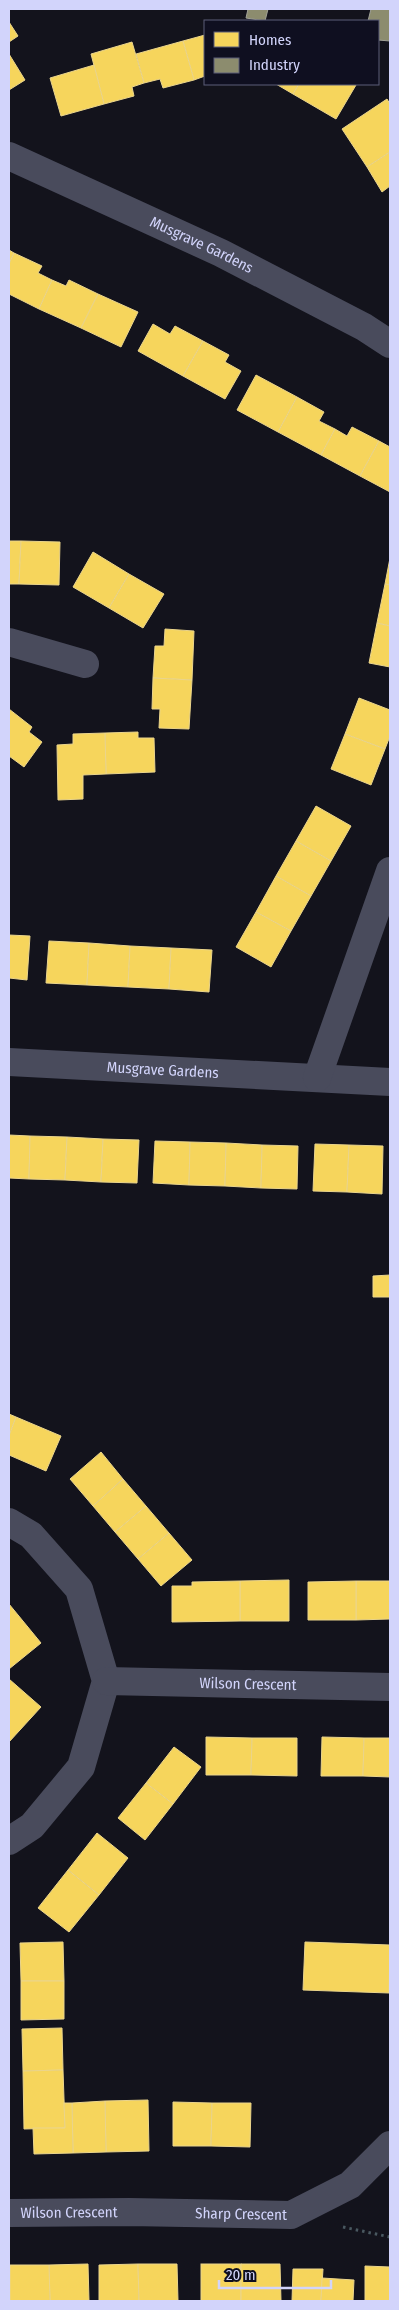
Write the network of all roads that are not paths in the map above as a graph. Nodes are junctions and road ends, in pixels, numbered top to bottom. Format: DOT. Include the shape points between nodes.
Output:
graph roads {
  1 [pos="9,156"];
  2 [pos="390,344"];
  3 [pos="9,642"];
  4 [pos="85,664"];
  5 [pos="390,871"];
  6 [pos="9,1062"];
  7 [pos="317,1078"];
  8 [pos="390,1082"];
  9 [pos="9,1522"];
  10 [pos="106,1681"];
  11 [pos="390,1687"];
  12 [pos="9,1841"];
  13 [pos="390,2145"];
  14 [pos="129,2212"];
  15 [pos="9,2213"];
  1 -- 2 [label="street, Musgrave Gardens" via="221,253 364,326"];
  3 -- 4 [label="street"];
  5 -- 7 [label="street"];
  6 -- 7 [label="street, Musgrave Gardens"];
  7 -- 8 [label="street, Musgrave Gardens"];
  9 -- 10 [label="street" via="31,1535 79,1589"];
  10 -- 11 [label="street, Wilson Crescent"];
  10 -- 12 [label="street" via="82,1767 32,1826"];
  13 -- 14 [label="street, Sharp Crescent" via="350,2185 291,2215"];
  14 -- 15 [label="street, Wilson Crescent"];
}
